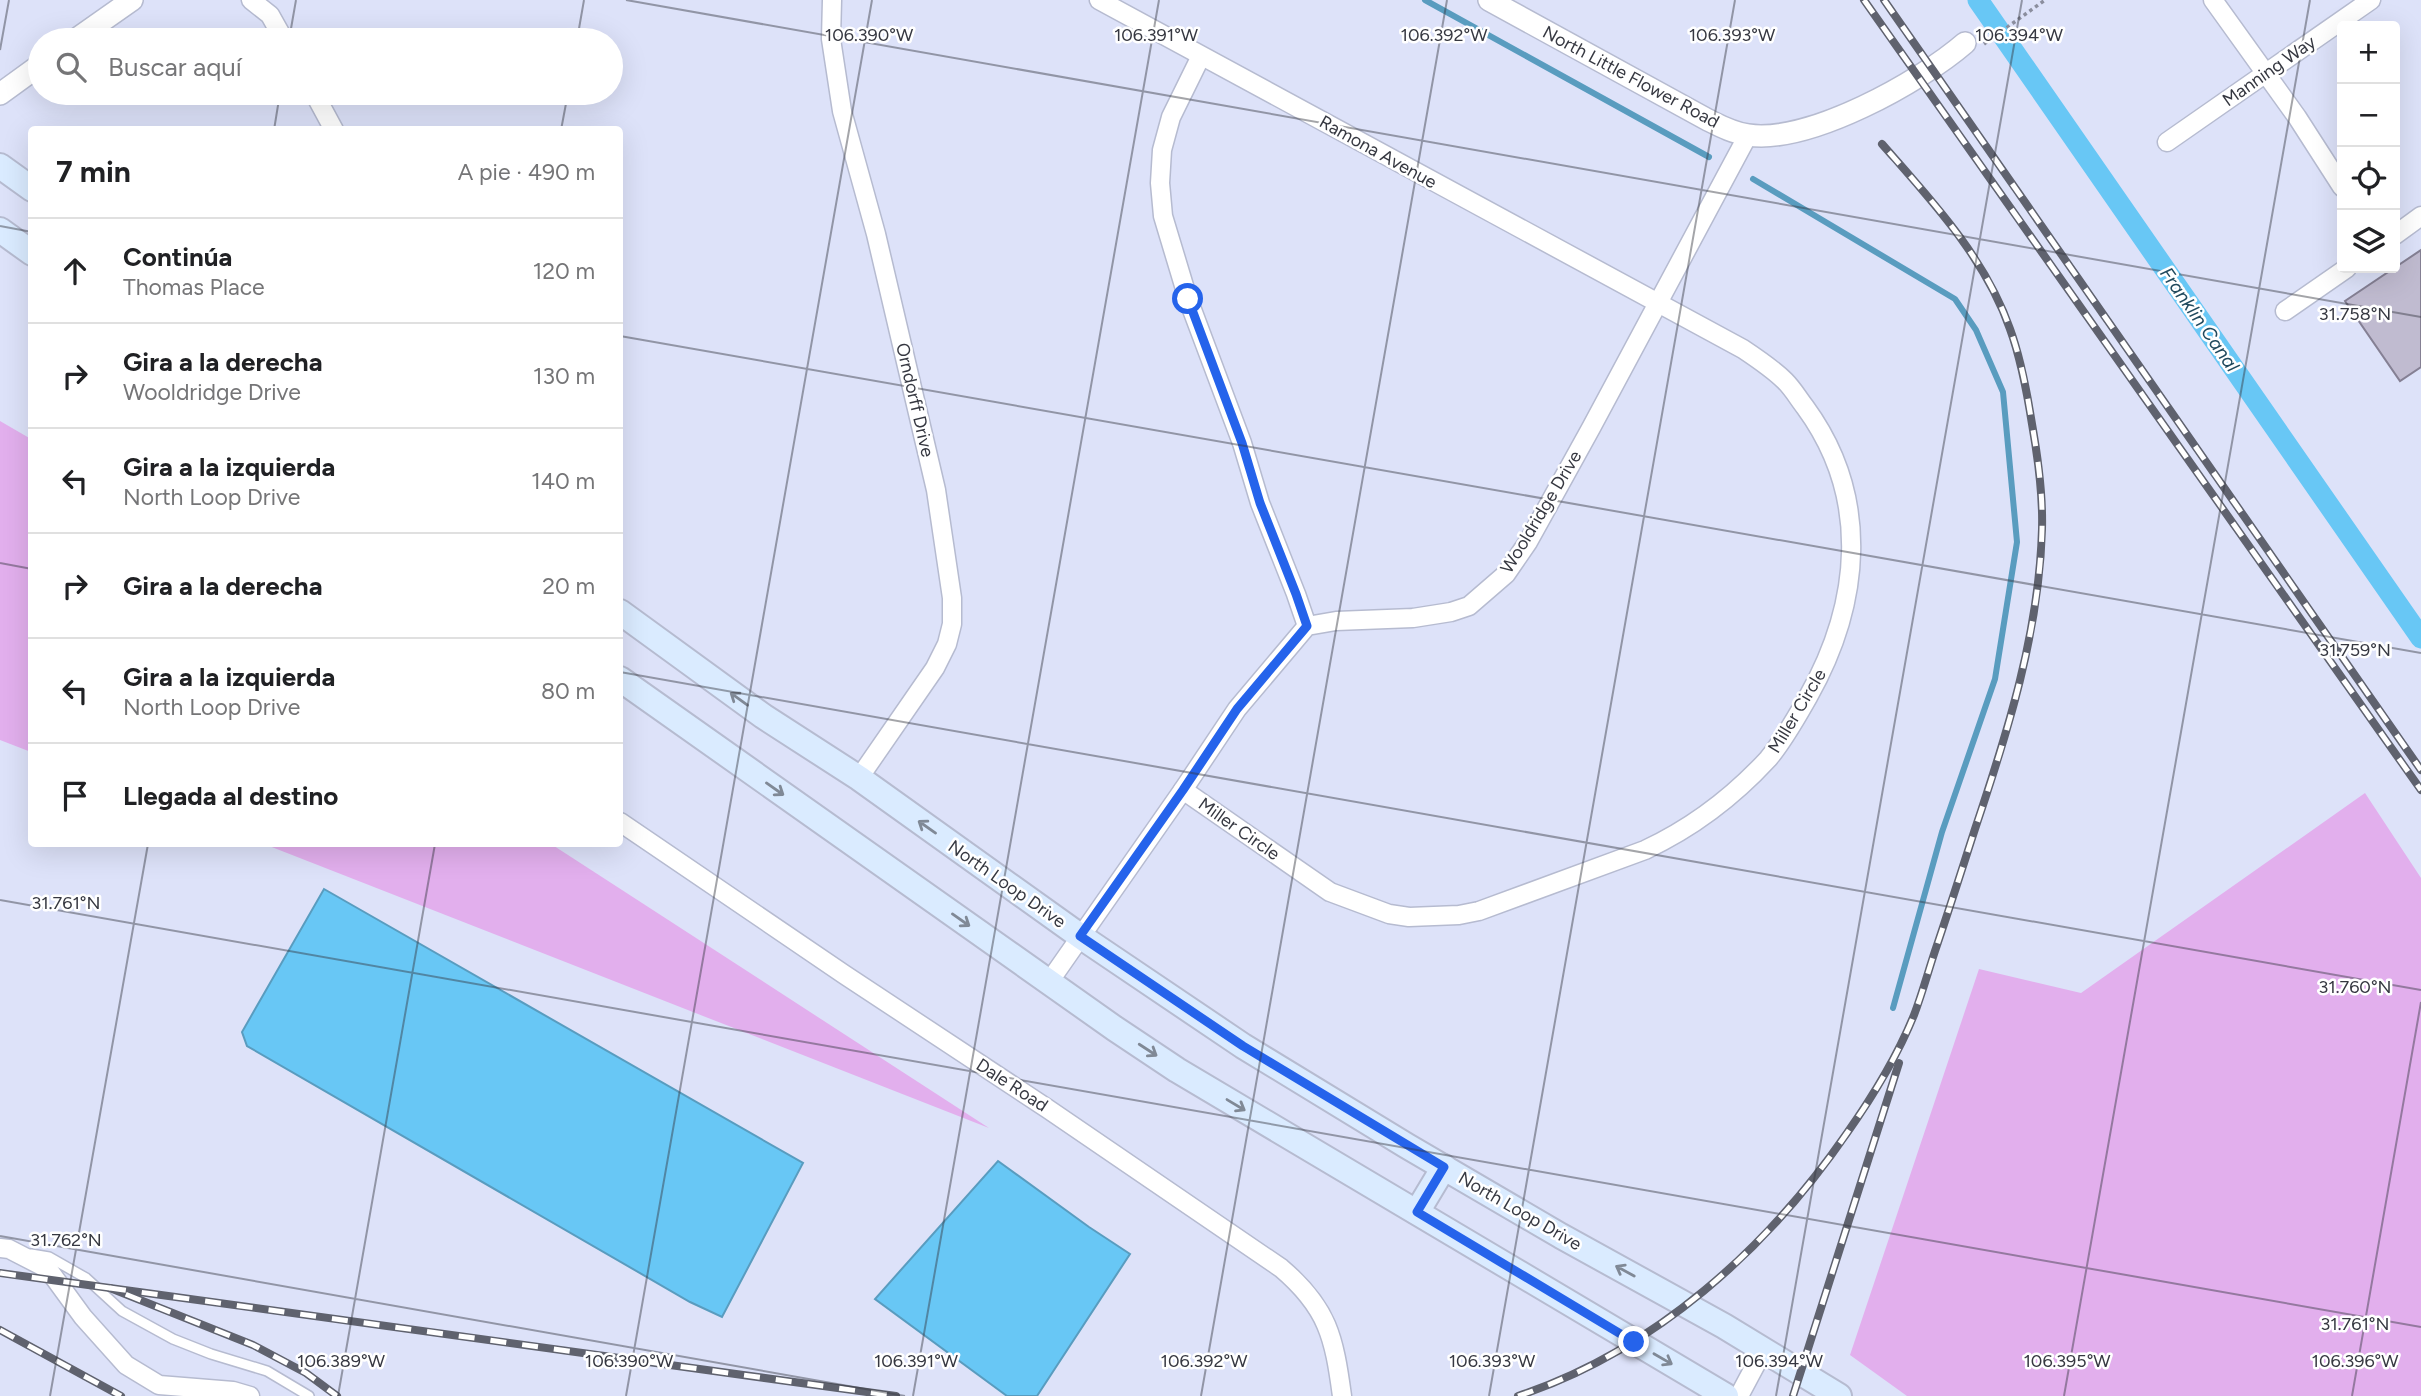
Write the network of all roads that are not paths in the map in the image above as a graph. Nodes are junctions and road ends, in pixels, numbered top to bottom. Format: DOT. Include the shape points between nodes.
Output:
graph roads {
  1 [pos="132,0"];
  2 [pos="251,0"];
  3 [pos="832,0"];
  4 [pos="1100,0"];
  5 [pos="1489,0"];
  6 [pos="2213,0"];
  7 [pos="2371,0"];
  8 [pos="269,8"];
  9 [pos="92,28"];
  10 [pos="278,28"];
  11 [pos="1965,43"];
  12 [pos="1200,56"];
  13 [pos="2266,73"];
  14 [pos="28,74"];
  15 [pos="0,94"];
  16 [pos="320,105"];
  17 [pos="332,126"];
  18 [pos="1748,135"];
  19 [pos="2167,142"];
  20 [pos="0,166"];
  21 [pos="2337,180"];
  22 [pos="28,186"];
  23 [pos="2421,216"];
  24 [pos="0,230"];
  25 [pos="2400,231"];
  26 [pos="28,250"];
  27 [pos="2340,273"];
  28 [pos="1656,304"];
  29 [pos="2285,311"];
  30 [pos="623,614"];
  31 [pos="1307,626"];
  32 [pos="623,681"];
  33 [pos="859,778"];
  34 [pos="1183,790"];
  35 [pos="623,824"];
  36 [pos="1080,936"];
  37 [pos="1049,982"];
  38 [pos="1444,1167"];
  39 [pos="1417,1212"];
  40 [pos="4,1248"];
  41 [pos="1764,1349"];
  42 [pos="1838,1394"];
  43 [pos="250,1396"];
  44 [pos="309,1396"];
  45 [pos="1342,1396"];
  46 [pos="1726,1396"];
  47 [pos="1739,1396"];
  1 -- 9 [label="street"];
  2 -- 8 [label="street"];
  3 -- 33 [label="street, Orndorff Drive" via="831,39 842,111 936,490 953,598 949,634 935,668"];
  4 -- 12 [label="street, Ramona Avenue"];
  5 -- 18 [label="street, North Little Flower Road" via="1708,120"];
  6 -- 13 [label="street"];
  7 -- 13 [label="street, Manning Way"];
  8 -- 10 [label="street"];
  11 -- 18 [label="street, North Little Flower Road" via="1907,83 1815,127"];
  12 -- 28 [label="street, Ramona Avenue"];
  12 -- 31 [label="street" via="1171,117 1162,150 1163,216 1188,299"];
  13 -- 19 [label="street, Manning Way"];
  13 -- 21 [label="street"];
  14 -- 15 [label="street"];
  16 -- 17 [label="street"];
  18 -- 28 [label="street, Wooldridge Drive"];
  20 -- 22 [label="main road"];
  23 -- 25 [label="street"];
  24 -- 26 [label="main road"];
  27 -- 29 [label="street"];
  28 -- 31 [label="street, Wooldridge Drive" via="1528,541 1490,590 1469,606 1438,615"];
  28 -- 34 [label="street, Miller Circle" via="1743,349 1787,383 1822,430 1841,473 1851,551 1842,616 1824,669 1793,725 1768,758 1718,807 1666,840 1501,905 1459,915 1389,914 1330,891"];
  33 -- 30 [label="main road, North Loop Drive, one-way" via="763,716"];
  31 -- 34 [label="street" via="1237,709"];
  32 -- 37 [label="main road, one-way"];
  36 -- 33 [label="main road, North Loop Drive, one-way"];
  34 -- 36 [label="street"];
  35 -- 45 [label="street, Dale Road" via="1281,1268 1304,1287 1318,1307 1333,1343"];
  36 -- 37 [label="street"];
  36 -- 38 [label="main road, North Loop Drive" via="1243,1046"];
  37 -- 39 [label="main road, one-way" via="1177,1070"];
  38 -- 39 [label="main road"];
  41 -- 38 [label="main road, North Loop Drive, one-way"];
  39 -- 46 [label="main road, one-way"];
  40 -- 43 [label="street" via="48,1269 83,1317 137,1372 159,1385"];
  40 -- 44 [label="lane" via="49,1257 86,1278 122,1311 173,1339 267,1371"];
  41 -- 42 [label="main road, North Loop Drive"];
  41 -- 47 [label="street"];
}
